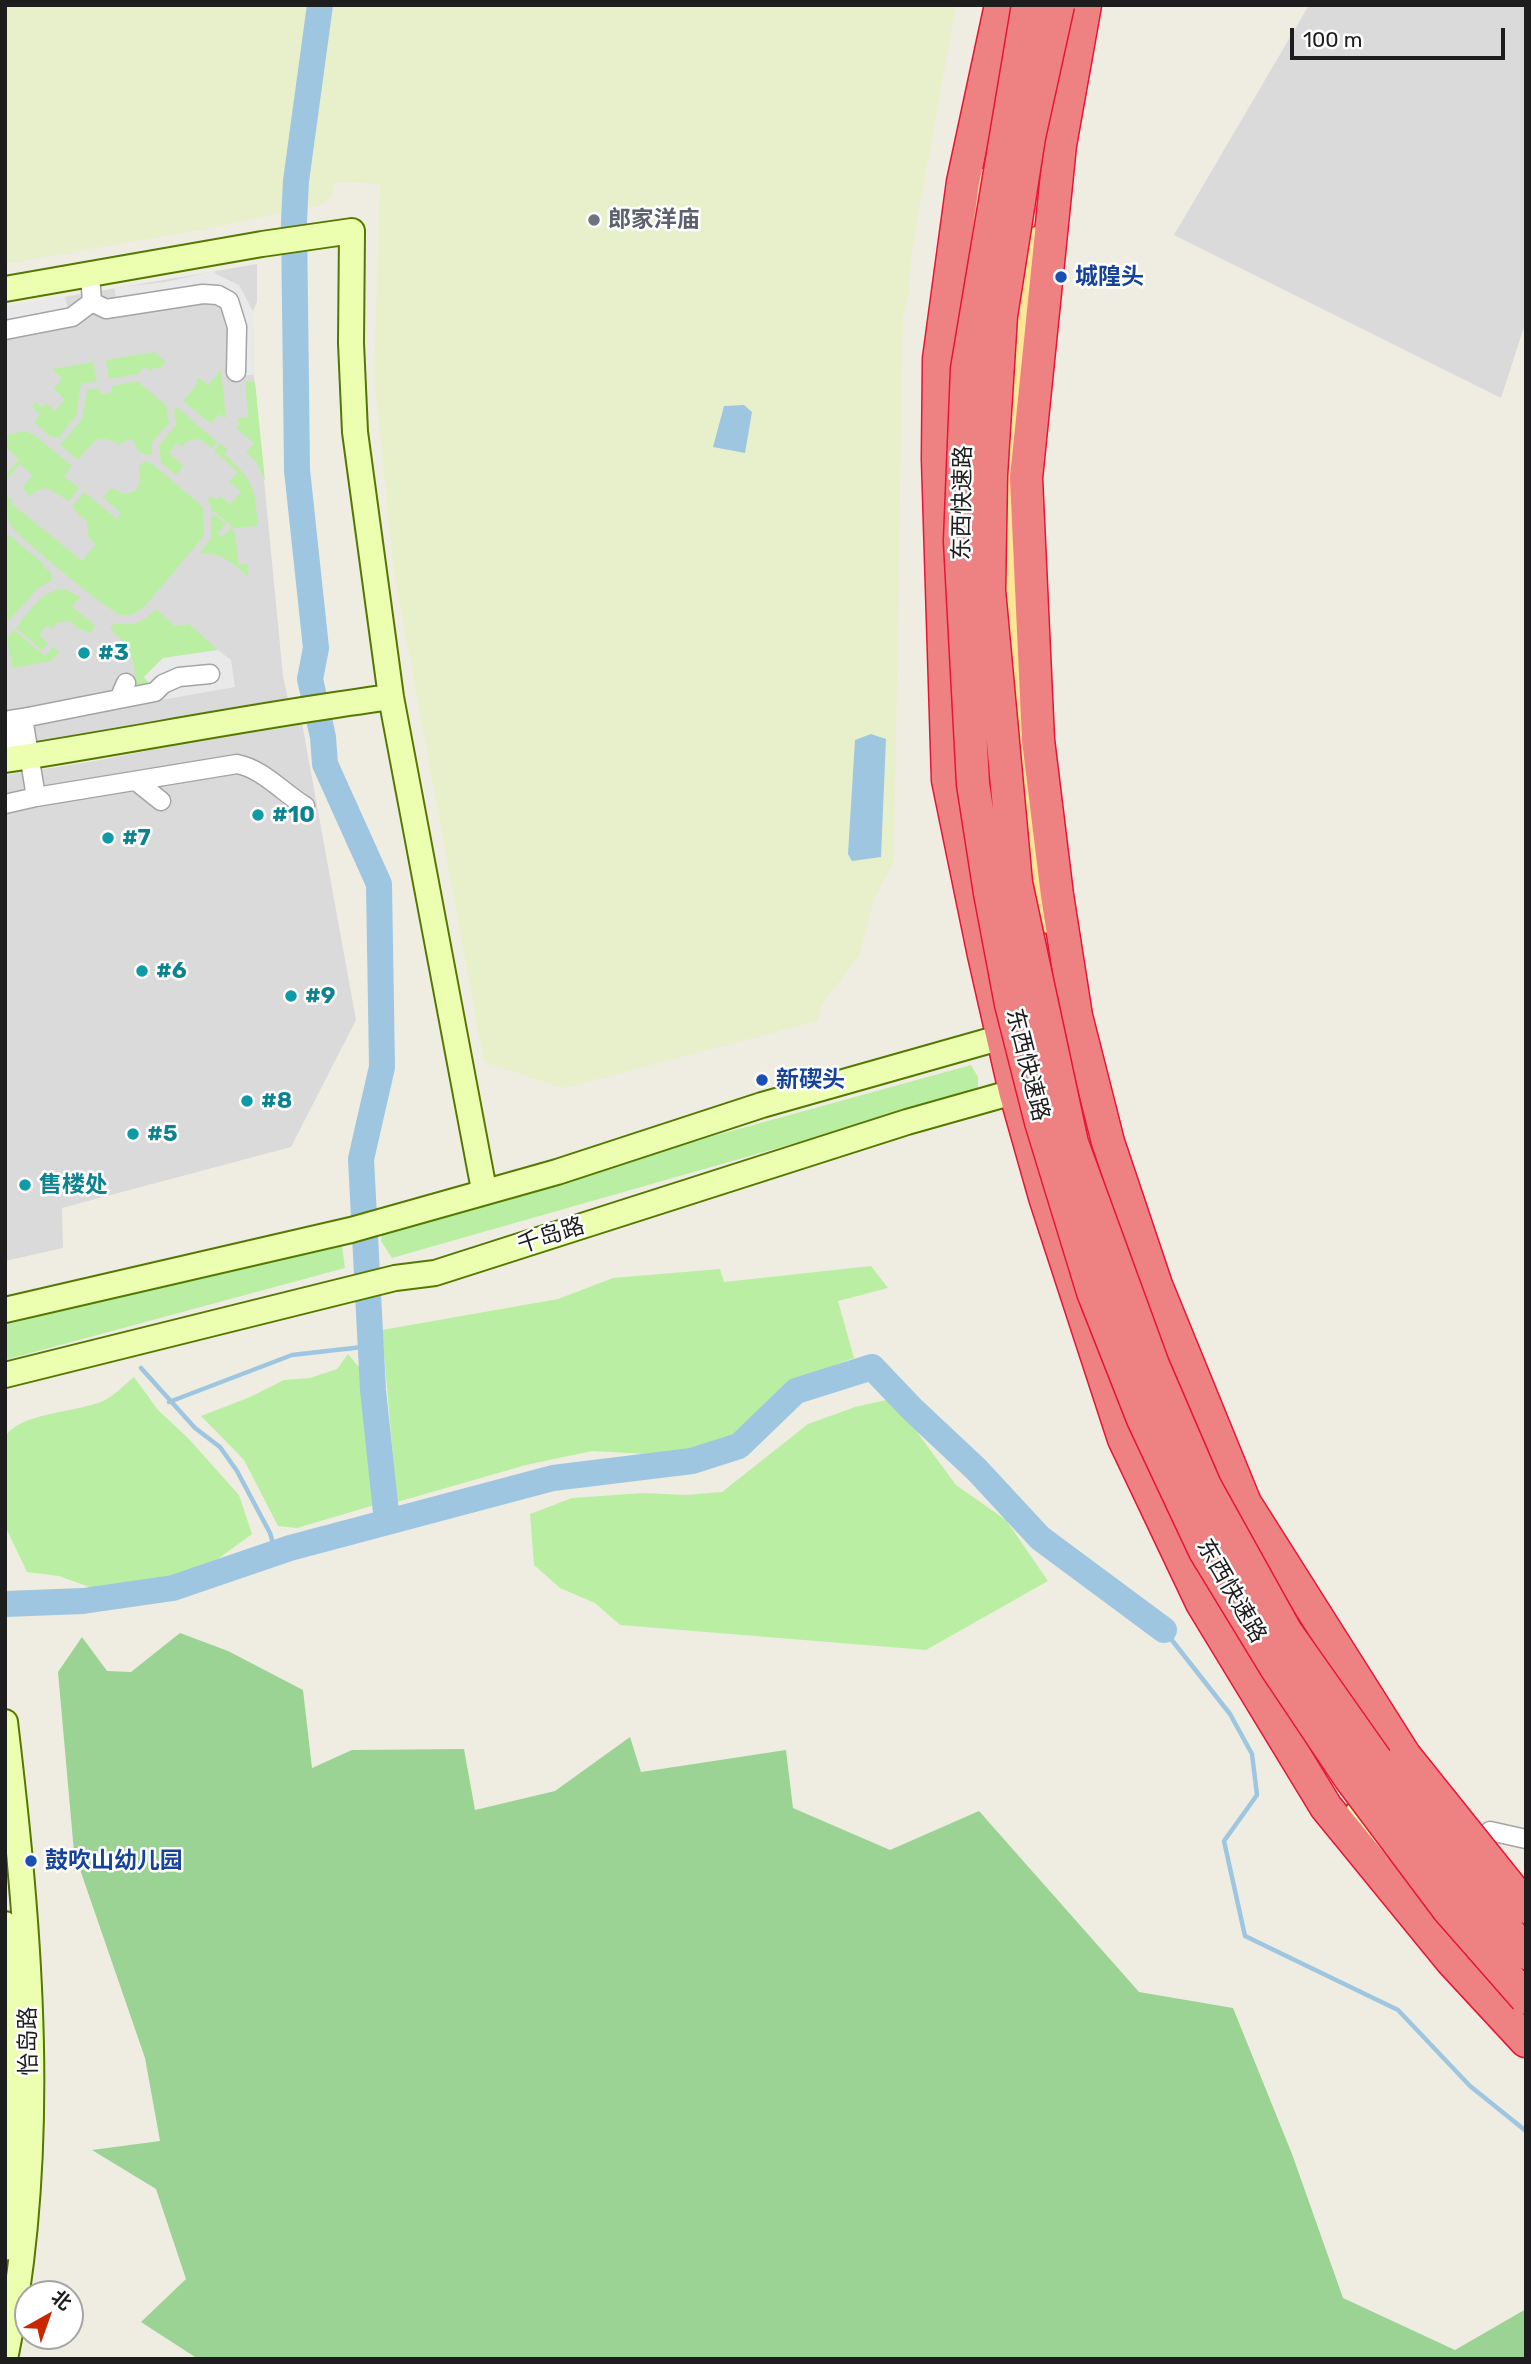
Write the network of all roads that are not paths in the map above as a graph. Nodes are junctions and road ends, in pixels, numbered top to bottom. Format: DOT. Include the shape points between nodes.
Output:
graph roads {
  1 [pos="1001,5"];
  2 [pos="1016,5"];
  3 [pos="1028,5"];
  4 [pos="1058,5"];
  5 [pos="1085,5"];
  6 [pos="90,274"];
  7 [pos="5,289"];
  8 [pos="92,302"];
  9 [pos="5,330"];
  10 [pos="236,372"];
  11 [pos="210,674"];
  12 [pos="391,696"];
  13 [pos="12,720"];
  14 [pos="16,758"];
  15 [pos="136,780"];
  16 [pos="36,797"];
  17 [pos="161,801"];
  18 [pos="5,804"];
  19 [pos="306,806"];
  20 [pos="1076,1016"];
  21 [pos="1003,1037"];
  22 [pos="1090,1069"];
  23 [pos="1015,1091"];
  24 [pos="484,1190"];
  25 [pos="5,1300"];
  26 [pos="44,1301"];
  27 [pos="5,1310"];
  28 [pos="34,1368"];
  29 [pos="5,1375"];
  30 [pos="5,1394"];
  31 [pos="1245,1503"];
  32 [pos="5,1722"];
  33 [pos="1526,1839"];
  34 [pos="1464,1855"];
  35 [pos="1417,1897"];
  36 [pos="1526,1907"];
  37 [pos="5,1924"];
  38 [pos="1526,1928"];
  39 [pos="1526,1953"];
  40 [pos="7,1987"];
  41 [pos="1526,1998"];
  42 [pos="1526,2021"];
  43 [pos="1526,2041"];
  44 [pos="5,2248"];
  45 [pos="5,2359"];
  1 -- 21 [label="highway" via="963,182 940,345 938,460 948,780"];
  2 -- 21 [label="main road" via="972,238 952,447 965,789"];
  3 -- 41 [label="highway, 东西快速路, bridge" via="967,369 960,541 973,783 1011,1004 1093,1292 1143,1419 1205,1551 1350,1778 1448,1909"];
  4 -- 39 [label="highway, 东西快速路, bridge" via="1029,137 1001,316 989,590 1016,883 1072,1143 1153,1365 1200,1474 1286,1632 1436,1845"];
  5 -- 20 [label="highway" via="1060,145 1026,478 1038,740"];
  5 -- 20 [label="main road" via="1031,275 1010,472 1011,688 1037,875"];
  6 -- 7 [label="street"];
  6 -- 8 [label="street"];
  6 -- 12 [label="street" via="352,231 355,432"];
  8 -- 9 [label="street" via="72,317"];
  8 -- 10 [label="street" via="106,309 218,295 229,301 237,327"];
  11 -- 13 [label="street" via="179,677 155,692 123,691"];
  12 -- 14 [label="street"];
  12 -- 24 [label="street"];
  13 -- 14 [label="street"];
  14 -- 16 [label="street"];
  15 -- 16 [label="street"];
  15 -- 17 [label="street"];
  15 -- 19 [label="street" via="237,764 252,766"];
  16 -- 18 [label="street"];
  20 -- 21 [label="street"];
  20 -- 22 [label="highway"];
  21 -- 23 [label="highway"];
  21 -- 24 [label="street"];
  22 -- 23 [label="street, 千岛路"];
  22 -- 31 [label="highway" via="1108,1142 1156,1285"];
  23 -- 28 [label="street, 千岛路" via="435,1273 396,1278"];
  23 -- 35 [label="street" via="1129,1410 1205,1578"];
  23 -- 43 [label="highway" via="1124,1439 1202,1603 1326,1807 1451,1960"];
  24 -- 26 [label="street" via="351,1230"];
  25 -- 26 [label="street"];
  26 -- 27 [label="street"];
  28 -- 29 [label="street, 千岛路"];
  28 -- 30 [label="street"];
  31 -- 34 [label="street" via="1360,1713"];
  31 -- 36 [label="highway, bridge" via="1405,1756"];
  32 -- 45 [label="street, 怡岛路" via="26,1941 30,2154 15,2311"];
  33 -- 34 [label="street" via="1490,1831"];
  34 -- 35 [label="street"];
  34 -- 38 [label="street"];
  35 -- 42 [label="street"];
  37 -- 40 [label="street"];
  40 -- 44 [label="street" via="13,2089"];
}
